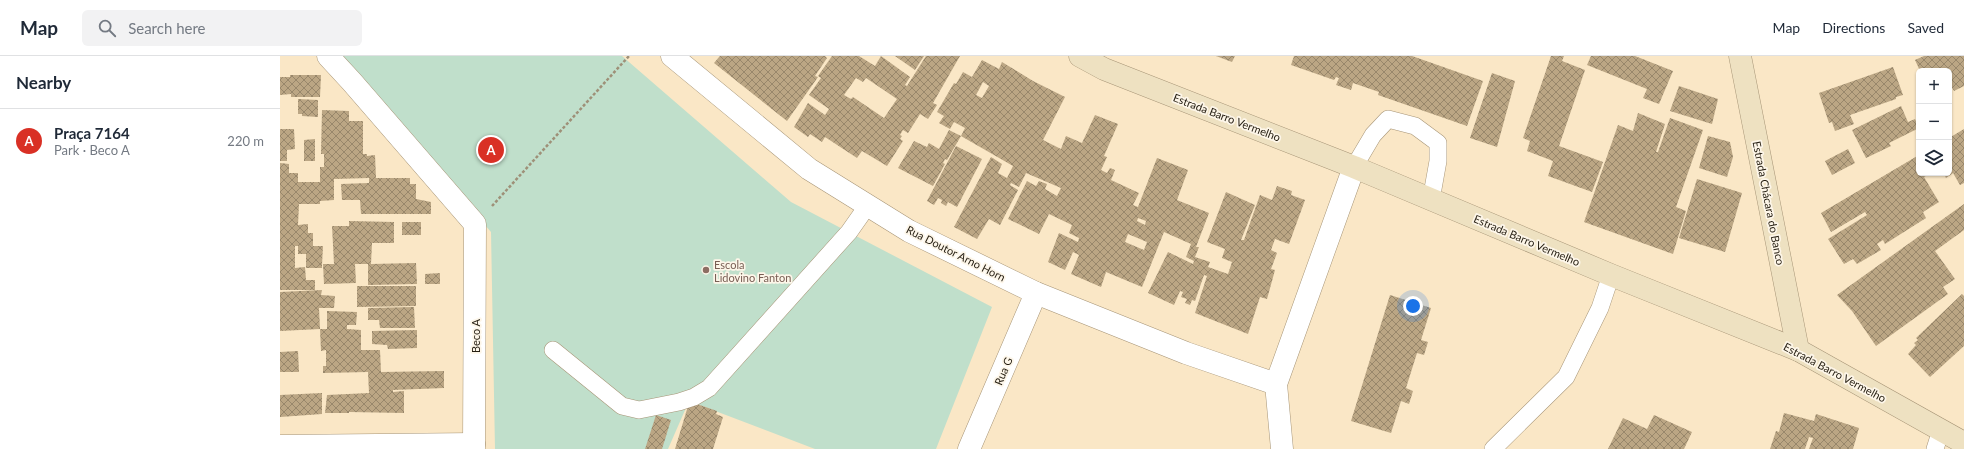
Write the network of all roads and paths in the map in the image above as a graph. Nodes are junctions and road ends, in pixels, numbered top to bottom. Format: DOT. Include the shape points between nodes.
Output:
graph roads {
  1 [pos="328,56"];
  2 [pos="629,56"];
  3 [pos="672,56"];
  4 [pos="1080,56"];
  5 [pos="1740,56"];
  6 [pos="1106,62"];
  7 [pos="1354,167"];
  8 [pos="1431,200"];
  9 [pos="868,206"];
  10 [pos="476,224"];
  11 [pos="1611,275"];
  12 [pos="1036,293"];
  13 [pos="553,350"];
  14 [pos="1798,350"];
  15 [pos="1276,384"];
  16 [pos="1938,440"];
  17 [pos="1964,443"];
  18 [pos="280,446"];
  19 [pos="474,446"];
  20 [pos="969,449"];
  21 [pos="1282,449"];
  22 [pos="1493,449"];
  1 -- 10 [label="street"];
  2 -- 10 [label="path"];
  3 -- 9 [label="street, Rua Doutor Arno Horn" via="809,169"];
  4 -- 6 [label="street, Estrada Barro Vermelho"];
  5 -- 14 [label="street, Estrada Chácara do Banco"];
  6 -- 7 [label="street, Estrada Barro Vermelho"];
  7 -- 8 [label="street, Estrada Barro Vermelho"];
  7 -- 8 [label="lane" via="1373,135 1388,119 1415,126 1438,143 1438,161"];
  7 -- 15 [label="street"];
  8 -- 11 [label="street, Estrada Barro Vermelho"];
  9 -- 12 [label="street, Rua Doutor Arno Horn" via="909,231"];
  9 -- 13 [label="lane" via="849,232 709,388 694,397 639,410 622,406"];
  10 -- 19 [label="street, Beco A"];
  11 -- 14 [label="street, Estrada Barro Vermelho"];
  11 -- 22 [label="lane" via="1600,308 1566,376"];
  12 -- 15 [label="street, Rua Doutor Arno Horn" via="1186,353"];
  12 -- 20 [label="street, Rua G"];
  14 -- 16 [label="street, Estrada Barro Vermelho"];
  15 -- 21 [label="street"];
  16 -- 17 [label="street, Estrada Barro Vermelho"];
  18 -- 19 [label="street"];
}
